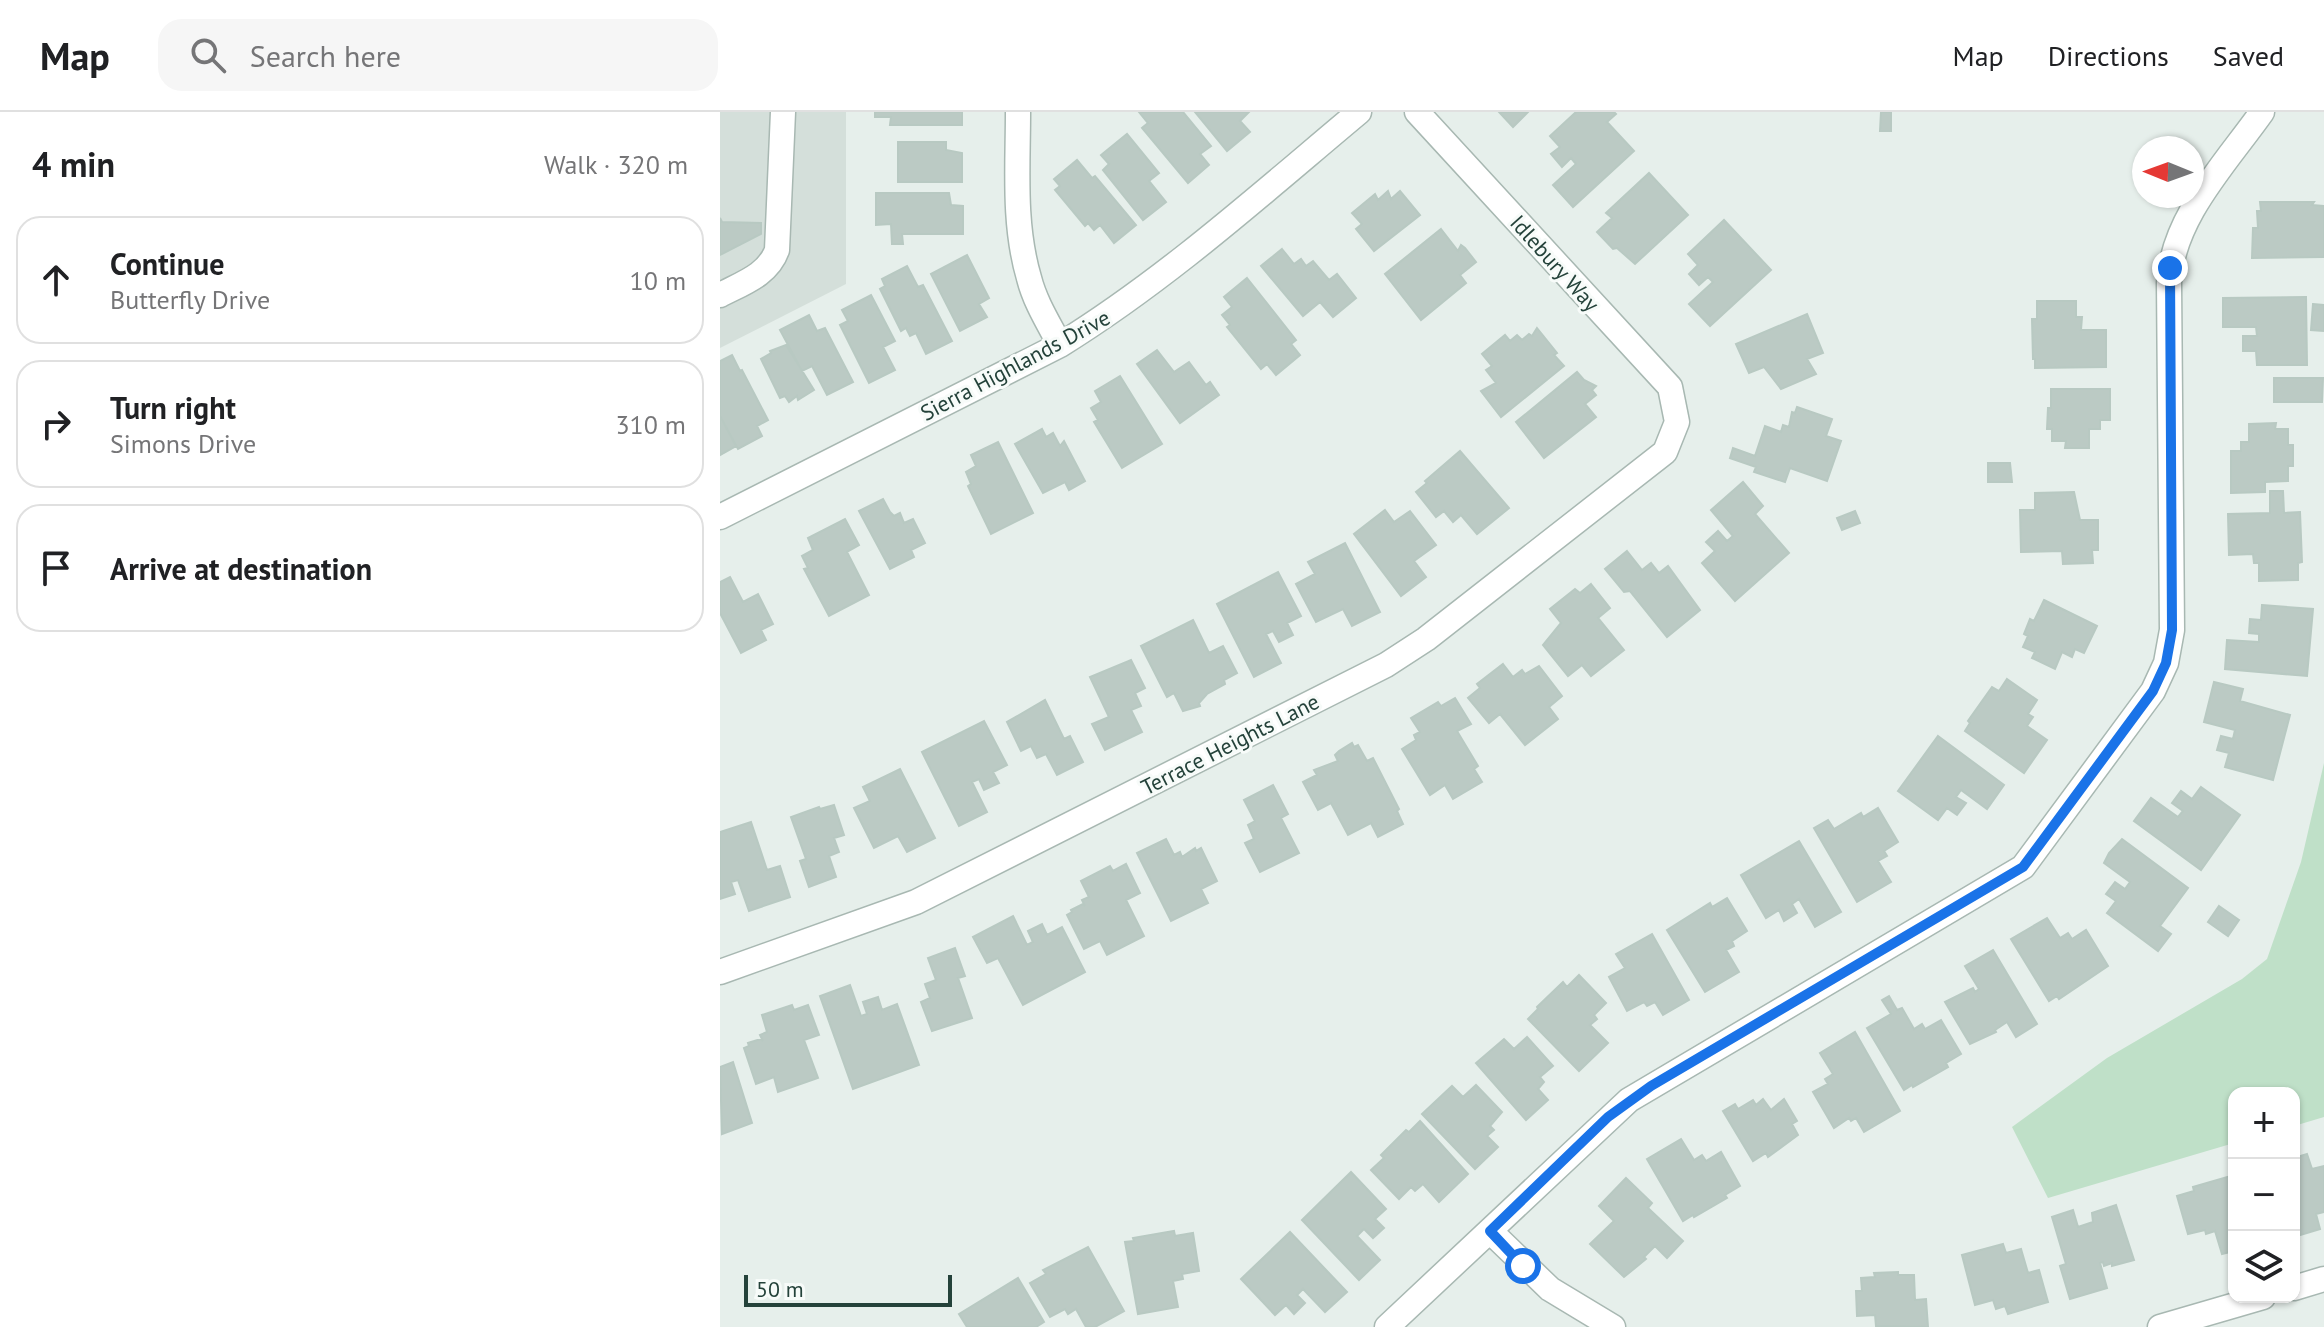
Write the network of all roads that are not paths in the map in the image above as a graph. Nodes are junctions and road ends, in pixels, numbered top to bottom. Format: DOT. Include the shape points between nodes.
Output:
graph roads {
  1 [pos="783,112"];
  2 [pos="1018,112"];
  3 [pos="1359,112"];
  4 [pos="1417,112"];
  5 [pos="2262,112"];
  6 [pos="720,295"];
  7 [pos="1060,345"];
  8 [pos="1677,422"];
  9 [pos="720,517"];
  10 [pos="720,972"];
  11 [pos="1490,1231"];
  12 [pos="2324,1279"];
  13 [pos="2300,1286"];
  14 [pos="2246,1303"];
  15 [pos="2188,1323"];
  16 [pos="1387,1327"];
  17 [pos="1613,1327"];
  18 [pos="2160,1327"];
  1 -- 6 [label="street" via="773,263"];
  2 -- 7 [label="street" via="1021,246 1029,281"];
  3 -- 7 [label="street, Sierra Highlands Drive" via="1156,280"];
  4 -- 8 [label="street, Idlebury Way" via="1670,387"];
  5 -- 11 [label="street" via="2183,225 2172,253 2172,630 2166,663 2153,691 2023,867 1629,1100"];
  7 -- 9 [label="street, Sierra Highlands Drive"];
  8 -- 10 [label="street, Terrace Heights Lane" via="1665,452 1386,665 916,902"];
  11 -- 16 [label="street"];
  11 -- 17 [label="street" via="1550,1289"];
  12 -- 13 [label="street"];
  14 -- 15 [label="street"];
  15 -- 18 [label="street"];
}
